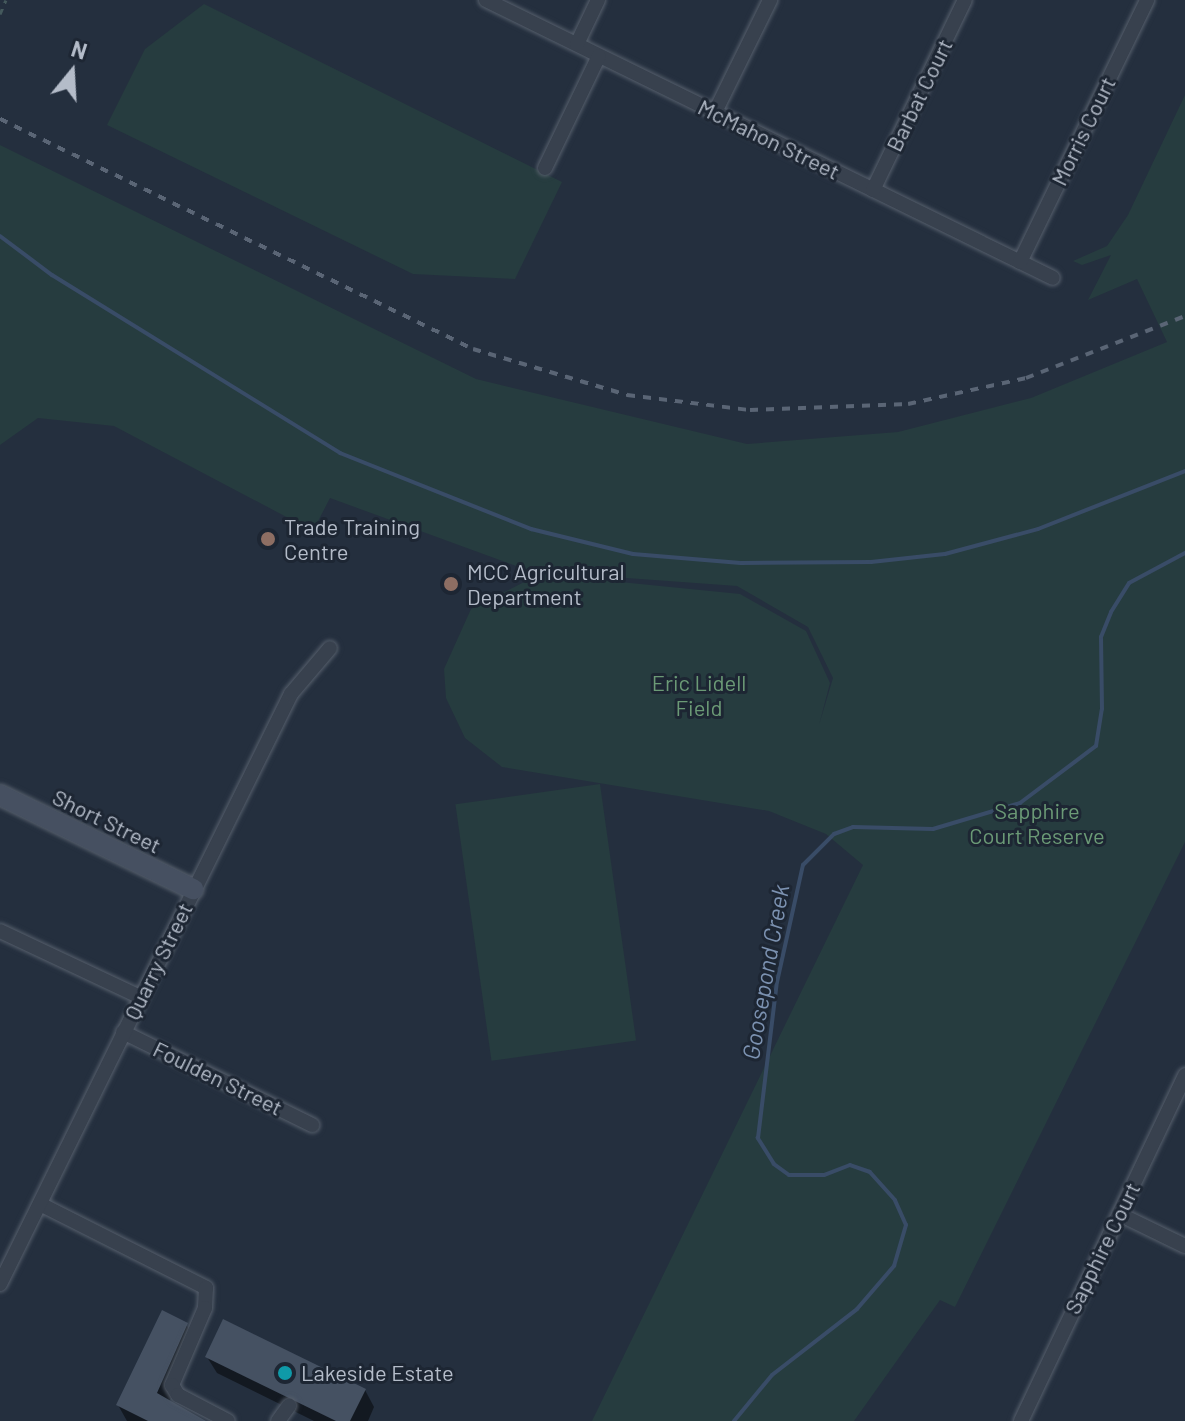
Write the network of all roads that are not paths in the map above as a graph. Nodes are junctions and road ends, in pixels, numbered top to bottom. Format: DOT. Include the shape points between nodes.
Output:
graph roads {
  1 [pos="486,0"];
  2 [pos="598,0"];
  3 [pos="770,0"];
  4 [pos="965,0"];
  5 [pos="1147,0"];
  6 [pos="577,44"];
  7 [pos="599,56"];
  8 [pos="715,112"];
  9 [pos="545,168"];
  10 [pos="873,190"];
  11 [pos="1020,262"];
  12 [pos="1053,278"];
  13 [pos="330,648"];
  14 [pos="0,795"];
  15 [pos="193,889"];
  16 [pos="0,931"];
  17 [pos="140,997"];
  18 [pos="123,1032"];
  19 [pos="1185,1075"];
  20 [pos="312,1125"];
  21 [pos="40,1204"];
  22 [pos="1119,1214"];
  23 [pos="1185,1246"];
  24 [pos="0,1284"];
  25 [pos="289,1406"];
  26 [pos="228,1421"];
  27 [pos="278,1421"];
  28 [pos="1021,1421"];
  1 -- 6 [label="street, McMahon Street"];
  2 -- 6 [label="street"];
  3 -- 8 [label="street"];
  4 -- 10 [label="street, Barbat Court"];
  5 -- 11 [label="street, Morris Court"];
  6 -- 7 [label="street, McMahon Street"];
  7 -- 8 [label="street, McMahon Street"];
  7 -- 9 [label="street"];
  8 -- 10 [label="street, McMahon Street"];
  10 -- 11 [label="street, McMahon Street"];
  11 -- 12 [label="street, McMahon Street"];
  13 -- 15 [label="street, Quarry Street" via="291,694"];
  14 -- 15 [label="street, Short Street"];
  15 -- 17 [label="street, Quarry Street"];
  16 -- 17 [label="street"];
  17 -- 18 [label="street, Quarry Street"];
  18 -- 20 [label="street, Foulden Street"];
  18 -- 21 [label="street, Quarry Street"];
  19 -- 22 [label="street, Sapphire Court"];
  21 -- 24 [label="street, Quarry Street"];
  21 -- 26 [label="street" via="206,1288 205,1308 172,1385 178,1395"];
  22 -- 23 [label="street"];
  22 -- 28 [label="street, Sapphire Court"];
  25 -- 27 [label="street"];
}
